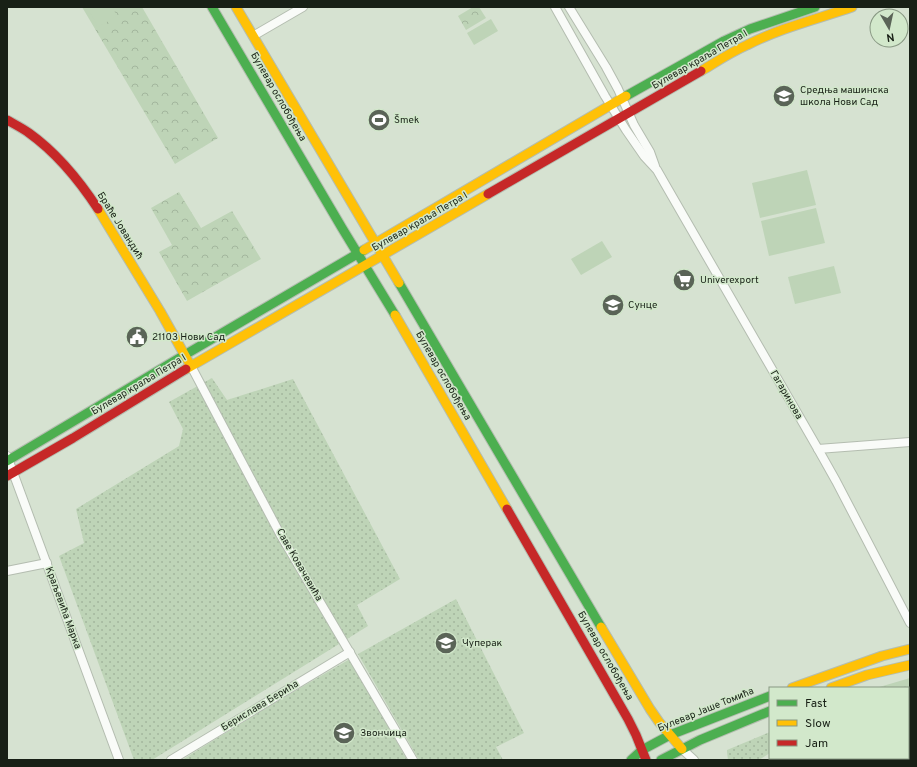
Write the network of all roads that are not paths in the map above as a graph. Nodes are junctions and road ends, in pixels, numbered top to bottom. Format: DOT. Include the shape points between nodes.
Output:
graph roads {
  1 [pos="212,7"];
  2 [pos="236,7"];
  3 [pos="304,7"];
  4 [pos="555,7"];
  5 [pos="569,7"];
  6 [pos="815,7"];
  7 [pos="852,7"];
  8 [pos="253,36"];
  9 [pos="622,98"];
  10 [pos="611,105"];
  11 [pos="629,113"];
  12 [pos="619,119"];
  13 [pos="7,120"];
  14 [pos="657,170"];
  15 [pos="376,243"];
  16 [pos="357,254"];
  17 [pos="383,256"];
  18 [pos="365,266"];
  19 [pos="185,355"];
  20 [pos="191,366"];
  21 [pos="910,442"];
  22 [pos="818,449"];
  23 [pos="7,459"];
  24 [pos="10,474"];
  25 [pos="47,563"];
  26 [pos="7,571"];
  27 [pos="910,623"];
  28 [pos="910,649"];
  29 [pos="350,652"];
  30 [pos="910,665"];
  31 [pos="795,687"];
  32 [pos="834,687"];
  33 [pos="769,696"];
  34 [pos="769,711"];
  35 [pos="670,735"];
  36 [pos="642,750"];
  37 [pos="682,750"];
  38 [pos="119,760"];
  39 [pos="171,760"];
  40 [pos="413,760"];
  41 [pos="630,760"];
  42 [pos="646,760"];
  43 [pos="661,760"];
  44 [pos="694,760"];
  1 -- 16 [label="main road, Булевар ослобођења"];
  2 -- 8 [label="main road, Булевар ослобођења"];
  3 -- 8 [label="street"];
  4 -- 10 [label="street, Гагаринова"];
  5 -- 9 [label="street, Гагаринова"];
  6 -- 9 [label="main road, Булевар краља Петра I" via="750,29"];
  7 -- 11 [label="main road, Булевар краља Петра I" via="786,28 746,45"];
  8 -- 15 [label="main road, Булевар ослобођења"];
  9 -- 10 [label="main road, Булевар краља Петра I"];
  9 -- 11 [label="street, Гагаринова"];
  10 -- 12 [label="street, Гагаринова"];
  10 -- 15 [label="main road, Булевар краља Петра I"];
  11 -- 12 [label="main road, Булевар краља Петра I"];
  11 -- 14 [label="street, Гагаринова"];
  12 -- 14 [label="street, Гагаринова" via="644,156"];
  12 -- 17 [label="main road, Булевар краља Петра I"];
  13 -- 19 [label="main road, Браће Јовандић" via="34,136 69,170 118,241"];
  14 -- 22 [label="street, Гагаринова"];
  15 -- 16 [label="main road, Булевар краља Петра I"];
  15 -- 17 [label="main road, Булевар ослобођења"];
  16 -- 18 [label="main road, Булевар ослобођења"];
  16 -- 19 [label="main road, Булевар краља Петра I"];
  17 -- 18 [label="main road, Булевар краља Петра I"];
  17 -- 35 [label="main road, Булевар ослобођења" via="650,709"];
  18 -- 20 [label="main road, Булевар краља Петра I"];
  18 -- 36 [label="main road, Булевар ослобођења" via="628,719"];
  19 -- 20 [label="main road, Браће Јовандић"];
  19 -- 23 [label="main road, Булевар краља Петра I"];
  20 -- 24 [label="main road, Булевар краља Петра I"];
  20 -- 29 [label="street, Саве Ковачевића" via="280,534"];
  21 -- 22 [label="street"];
  22 -- 27 [label="street, Гагаринова"];
  23 -- 24 [label="street, Краљевића Марка"];
  24 -- 25 [label="street, Краљевића Марка"];
  25 -- 26 [label="street"];
  25 -- 38 [label="street, Краљевића Марка"];
  28 -- 31 [label="main road" via="882,656"];
  29 -- 39 [label="street, Берислава Берића"];
  29 -- 40 [label="street, Саве Ковачевића"];
  30 -- 32 [label="main road" via="867,675"];
  33 -- 35 [label="main road, Булевар Јаше Томића"];
  34 -- 37 [label="main road"];
  35 -- 36 [label="main road, Булевар Јаше Томића"];
  35 -- 37 [label="main road, Булевар ослобођења"];
  36 -- 41 [label="main road, Булевар Јаше Томића"];
  36 -- 42 [label="main road, Булевар ослобођења"];
  37 -- 43 [label="main road"];
  37 -- 44 [label="street"];
}
